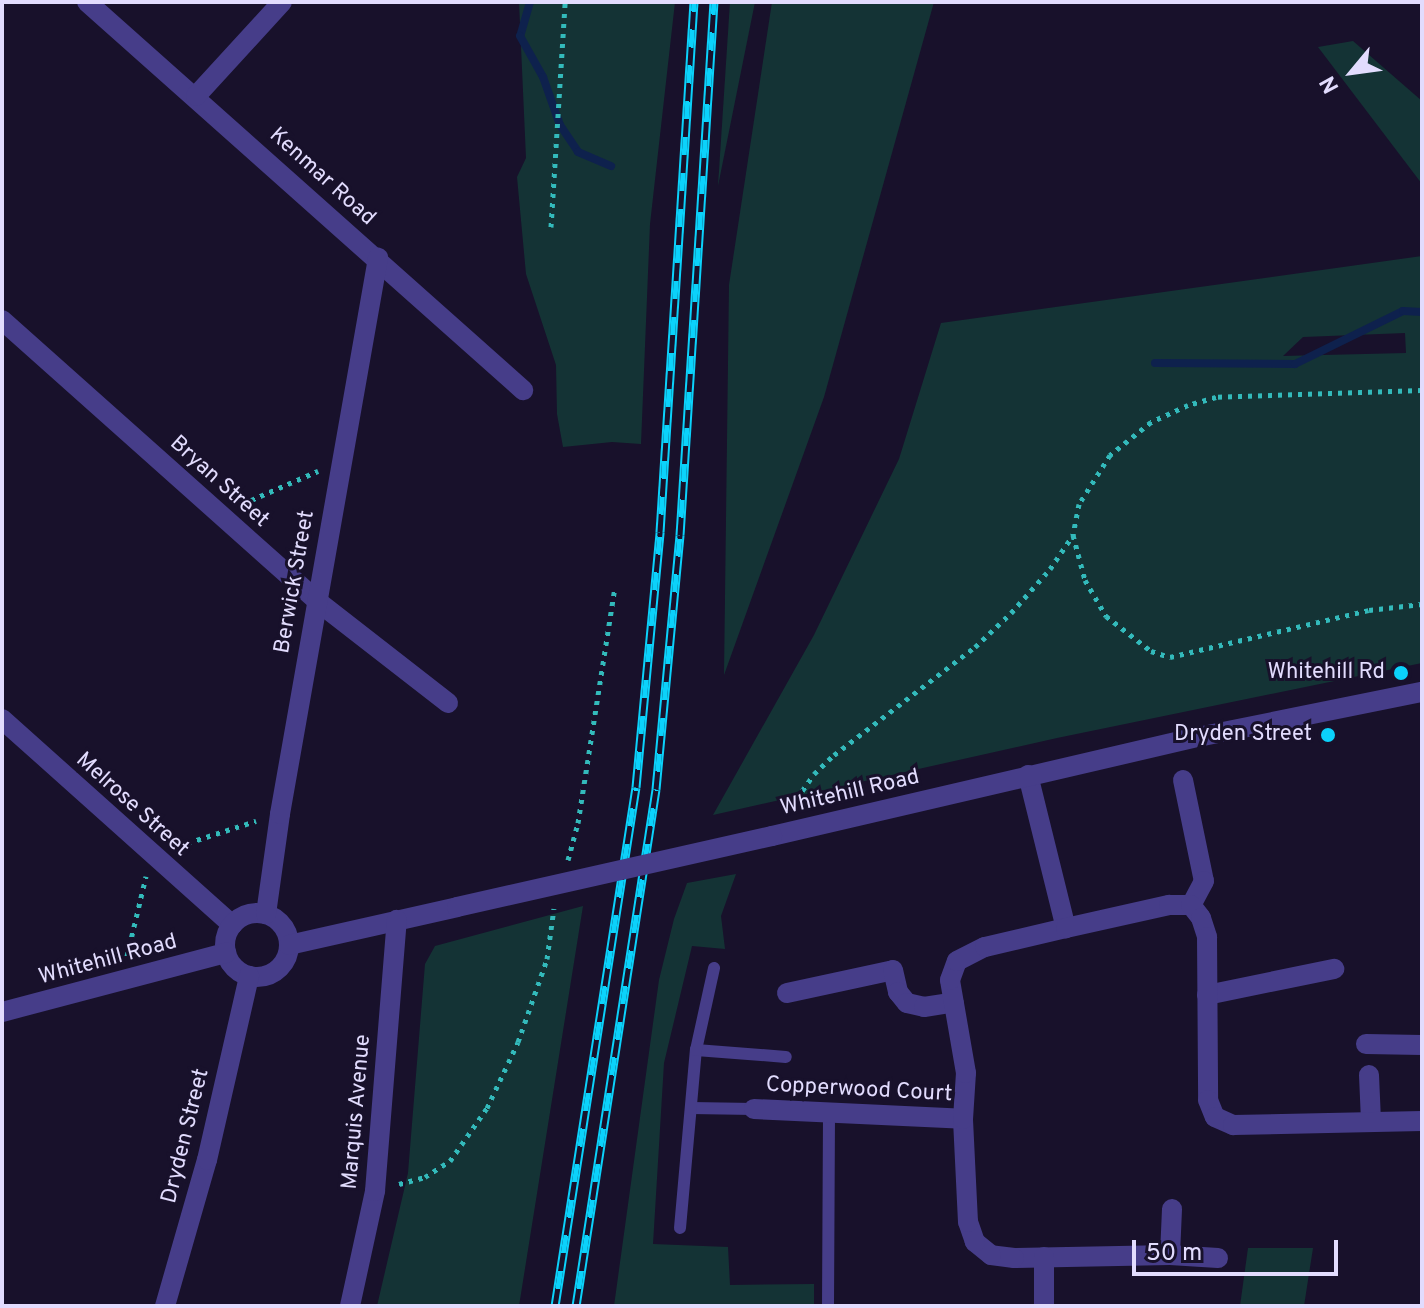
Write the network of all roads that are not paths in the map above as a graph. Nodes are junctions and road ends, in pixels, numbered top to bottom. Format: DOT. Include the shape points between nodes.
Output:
graph roads {
  1 [pos="87,2"];
  2 [pos="282,2"];
  3 [pos="196,96"];
  4 [pos="378,258"];
  5 [pos="2,320"];
  6 [pos="523,390"];
  7 [pos="317,601"];
  8 [pos="1422,692"];
  9 [pos="448,703"];
  10 [pos="2,719"];
  11 [pos="1028,775"];
  12 [pos="1183,780"];
  13 [pos="1191,905"];
  14 [pos="266,914"];
  15 [pos="397,920"];
  16 [pos="232,925"];
  17 [pos="1066,928"];
  18 [pos="289,945"];
  19 [pos="226,953"];
  20 [pos="714,968"];
  21 [pos="1334,969"];
  22 [pos="249,976"];
  23 [pos="787,993"];
  24 [pos="1207,995"];
  25 [pos="954,1002"];
  26 [pos="2,1012"];
  27 [pos="1366,1044"];
  28 [pos="1422,1045"];
  29 [pos="696,1050"];
  30 [pos="786,1057"];
  31 [pos="1369,1075"];
  32 [pos="691,1108"];
  33 [pos="754,1109"];
  34 [pos="829,1115"];
  35 [pos="963,1119"];
  36 [pos="1371,1120"];
  37 [pos="1422,1121"];
  38 [pos="1172,1209"];
  39 [pos="680,1228"];
  40 [pos="1170,1255"];
  41 [pos="1044,1257"];
  42 [pos="1218,1258"];
  43 [pos="165,1306"];
  44 [pos="350,1306"];
  45 [pos="828,1306"];
  46 [pos="1044,1306"];
  1 -- 3 [label="street, Kenmar Road"];
  2 -- 3 [label="street"];
  3 -- 4 [label="street, Kenmar Road"];
  4 -- 6 [label="street, Kenmar Road"];
  4 -- 7 [label="street, Berwick Street"];
  5 -- 7 [label="street, Bryan Street"];
  7 -- 9 [label="street, Bryan Street"];
  7 -- 14 [label="street, Berwick Street"];
  8 -- 11 [label="street, Whitehill Road"];
  10 -- 16 [label="street, Melrose Street"];
  11 -- 15 [label="street, Whitehill Road, bridge"];
  11 -- 17 [label="street"];
  12 -- 13 [label="street" via="1204,881"];
  13 -- 17 [label="street"];
  13 -- 24 [label="street" via="1207,937"];
  14 -- 16 [label="street" via="247,914"];
  14 -- 18 [label="street" via="283,926"];
  15 -- 18 [label="street, Whitehill Road"];
  15 -- 44 [label="street, Marquis Avenue" via="375,1191"];
  16 -- 19 [label="street"];
  17 -- 25 [label="street" via="985,947 957,961 950,980"];
  18 -- 22 [label="street" via="277,970"];
  19 -- 22 [label="street" via="234,968"];
  19 -- 26 [label="street, Whitehill Road"];
  20 -- 29 [label="lane"];
  21 -- 24 [label="street"];
  22 -- 43 [label="street, Dryden Street" via="207,1160"];
  23 -- 25 [label="street" via="893,970 907,1003 924,1007"];
  24 -- 36 [label="street" via="1208,1100 1215,1117 1233,1125"];
  25 -- 35 [label="street" via="966,1073"];
  27 -- 28 [label="street"];
  29 -- 30 [label="lane"];
  29 -- 32 [label="lane"];
  31 -- 36 [label="street"];
  32 -- 33 [label="lane"];
  32 -- 39 [label="lane"];
  33 -- 34 [label="street, Copperwood Court"];
  34 -- 35 [label="street, Copperwood Court"];
  34 -- 45 [label="lane"];
  35 -- 41 [label="street" via="968,1222 975,1242 991,1255"];
  36 -- 37 [label="street"];
  38 -- 40 [label="street"];
  40 -- 41 [label="street"];
  40 -- 42 [label="street"];
  41 -- 46 [label="street"];
}
